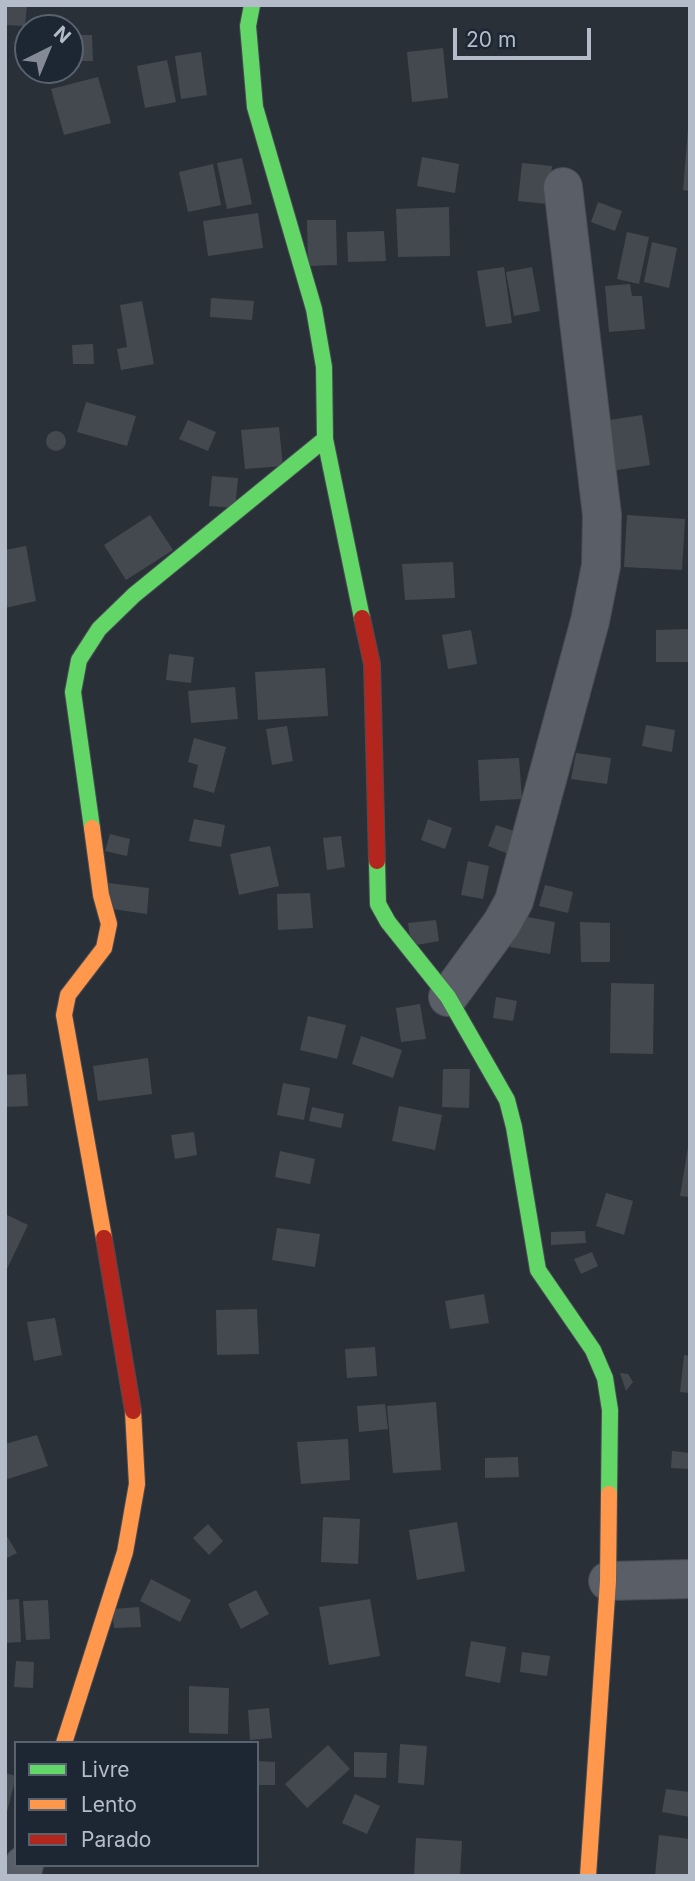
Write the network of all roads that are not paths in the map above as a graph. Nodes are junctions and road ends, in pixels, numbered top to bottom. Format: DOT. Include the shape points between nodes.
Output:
graph roads {
  1 [pos="252,5"];
  2 [pos="563,187"];
  3 [pos="325,439"];
  4 [pos="448,997"];
  5 [pos="690,1579"];
  6 [pos="608,1581"];
  7 [pos="65,1741"];
  8 [pos="588,1876"];
  1 -- 3 [label="street" via="248,26 255,107 314,309 324,367"];
  2 -- 4 [label="street" via="602,515 601,566 514,901"];
  3 -- 4 [label="street" via="372,664 378,904"];
  3 -- 7 [label="street" via="134,595 99,629 79,660 73,692 109,924 104,948 68,995 64,1015 133,1404 137,1484 125,1552"];
  4 -- 6 [label="street" via="507,1100 538,1270 593,1350 605,1378 610,1410"];
  5 -- 6 [label="street"];
  6 -- 8 [label="street"];
}
